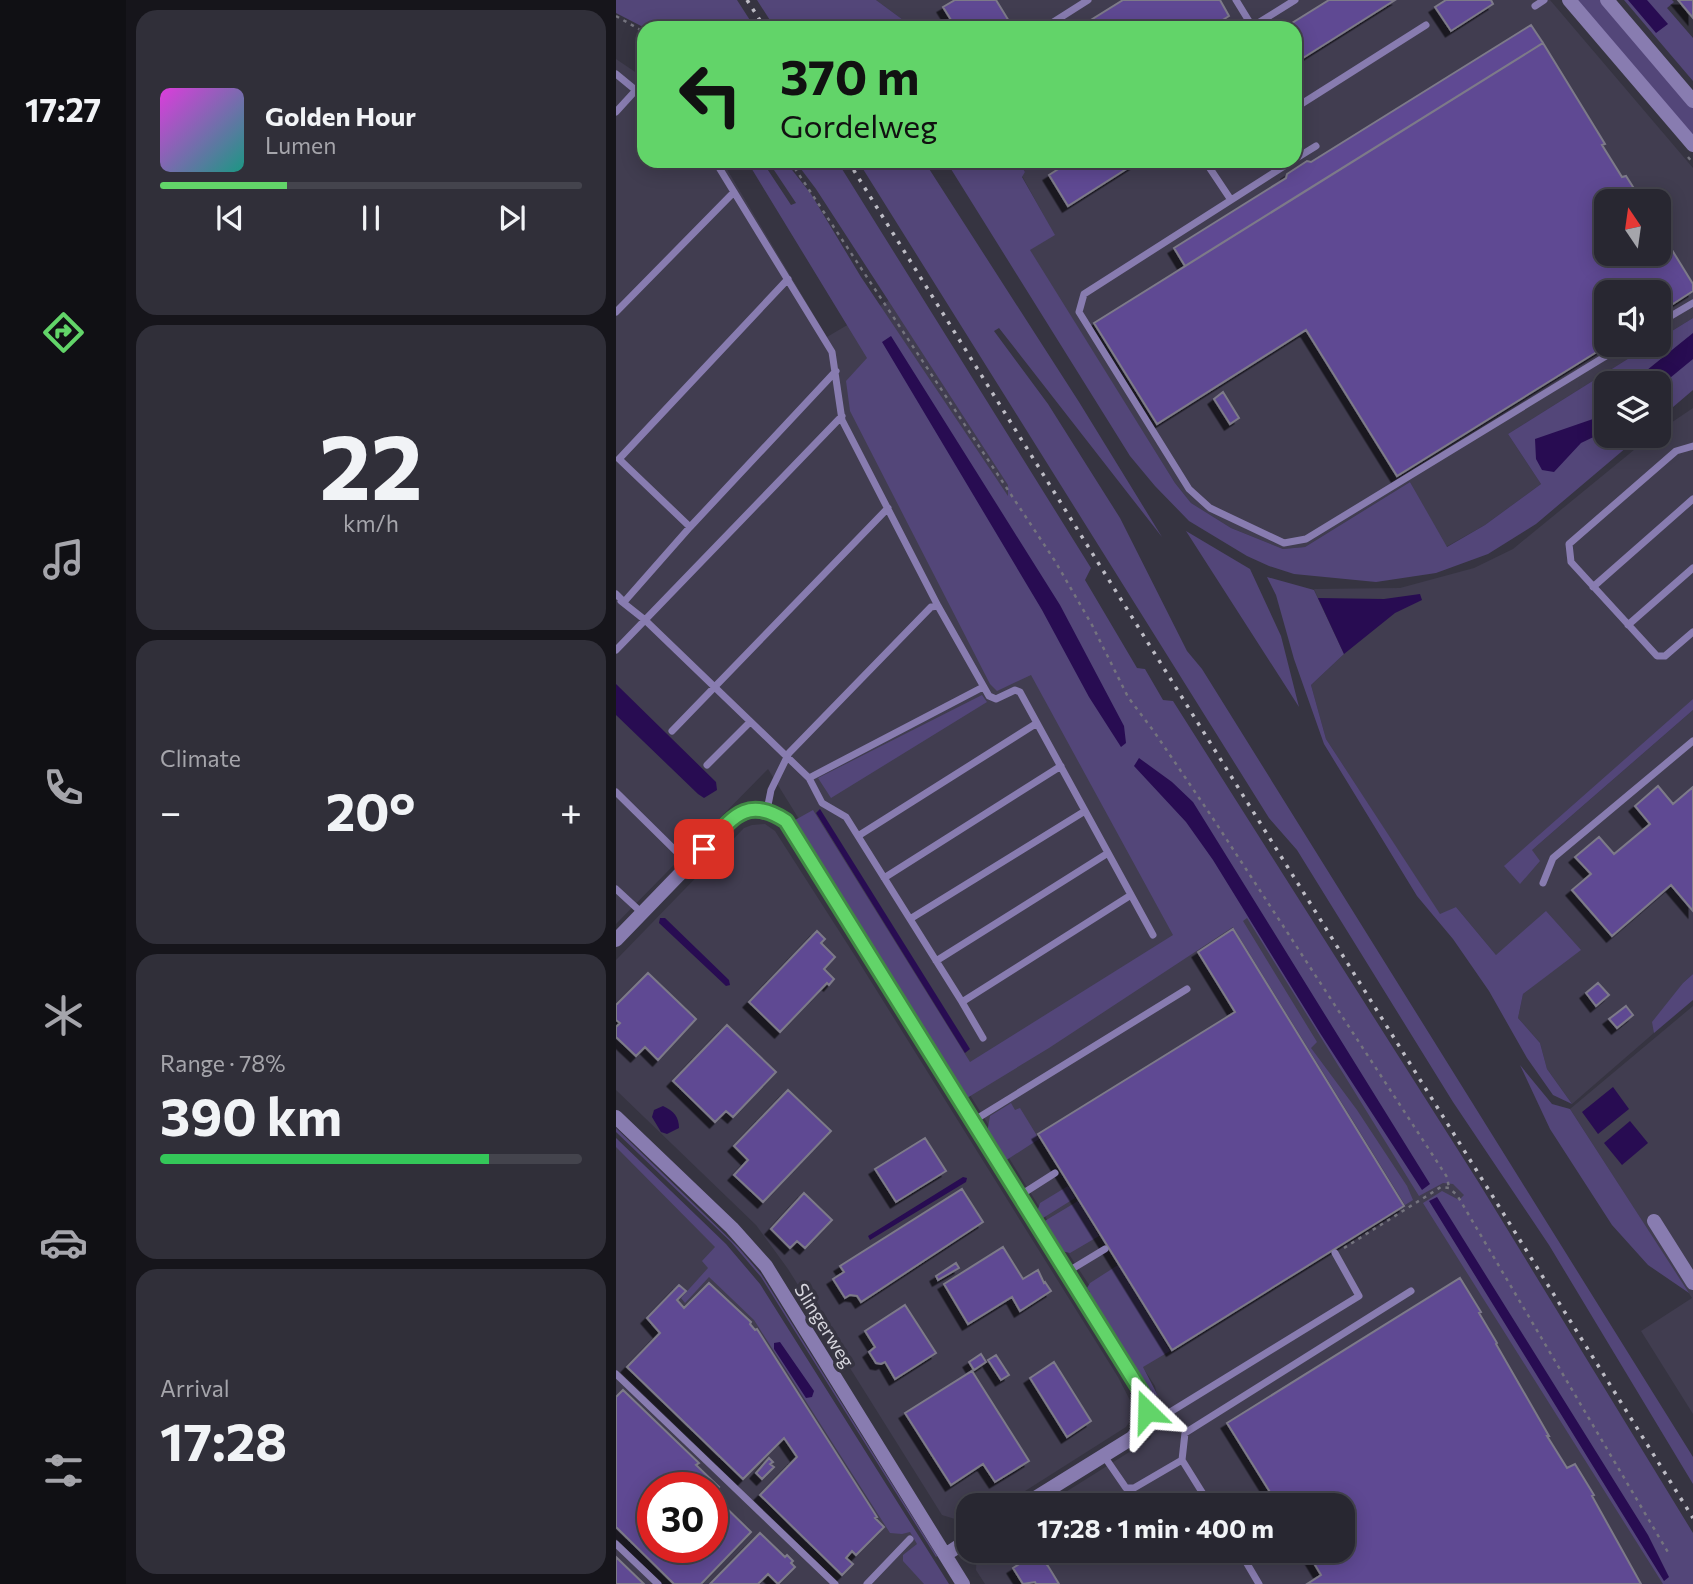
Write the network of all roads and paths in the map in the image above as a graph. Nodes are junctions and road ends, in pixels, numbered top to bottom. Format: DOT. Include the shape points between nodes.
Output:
graph roads {
  1 [pos="1088,0"];
  2 [pos="1236,0"];
  3 [pos="1295,0"];
  4 [pos="1544,0"];
  5 [pos="1569,0"];
  6 [pos="1607,0"];
  7 [pos="1535,6"];
  8 [pos="616,16"];
  9 [pos="1055,21"];
  10 [pos="1248,21"];
  11 [pos="1261,21"];
  12 [pos="1426,25"];
  13 [pos="637,28"];
  14 [pos="616,74"];
  15 [pos="636,90"];
  16 [pos="1693,101"];
  17 [pos="1302,104"];
  18 [pos="616,111"];
  19 [pos="1693,145"];
  20 [pos="1316,146"];
  21 [pos="1302,155"];
  22 [pos="719,168"];
  23 [pos="795,168"];
  24 [pos="1210,168"];
  25 [pos="1281,168"];
  26 [pos="734,192"];
  27 [pos="1231,200"];
  28 [pos="788,279"];
  29 [pos="1693,303"];
  30 [pos="616,312"];
  31 [pos="1671,316"];
  32 [pos="1604,357"];
  33 [pos="836,371"];
  34 [pos="842,416"];
  35 [pos="1693,446"];
  36 [pos="618,458"];
  37 [pos="1693,499"];
  38 [pos="888,508"];
  39 [pos="690,527"];
  40 [pos="1693,568"];
  41 [pos="1594,587"];
  42 [pos="616,594"];
  43 [pos="620,601"];
  44 [pos="938,606"];
  45 [pos="645,620"];
  46 [pos="1628,625"];
  47 [pos="1693,632"];
  48 [pos="616,650"];
  49 [pos="715,687"];
  50 [pos="983,687"];
  51 [pos="750,722"];
  52 [pos="1037,723"];
  53 [pos="672,731"];
  54 [pos="1693,741"];
  55 [pos="787,757"];
  56 [pos="707,765"];
  57 [pos="1061,766"];
  58 [pos="808,778"];
  59 [pos="616,792"];
  60 [pos="767,810"];
  61 [pos="1085,811"];
  62 [pos="858,836"];
  63 [pos="1108,853"];
  64 [pos="690,864"];
  65 [pos="884,878"];
  66 [pos="1543,883"];
  67 [pos="616,889"];
  68 [pos="1131,895"];
  69 [pos="642,913"];
  70 [pos="910,919"];
  71 [pos="1153,935"];
  72 [pos="616,940"];
  73 [pos="936,961"];
  74 [pos="1186,989"];
  75 [pos="962,1002"];
  76 [pos="983,1038"];
  77 [pos="616,1117"];
  78 [pos="973,1121"];
  79 [pos="1055,1173"];
  80 [pos="1448,1188"];
  81 [pos="1019,1196"];
  82 [pos="1654,1221"];
  83 [pos="1105,1249"];
  84 [pos="1335,1253"];
  85 [pos="1067,1272"];
  86 [pos="1693,1283"];
  87 [pos="1410,1291"];
  88 [pos="616,1374"];
  89 [pos="1146,1413"];
  90 [pos="1104,1455"];
  91 [pos="1182,1460"];
  92 [pos="1043,1493"];
  93 [pos="1203,1493"];
  94 [pos="910,1539"];
  95 [pos="616,1544"];
  96 [pos="956,1548"];
  97 [pos="945,1555"];
  98 [pos="1669,1555"];
  99 [pos="1247,1563"];
  100 [pos="659,1584"];
  101 [pos="835,1584"];
  102 [pos="867,1584"];
  103 [pos="963,1584"];
  104 [pos="1259,1584"];
  1 -- 9 [label="lane"];
  2 -- 10 [label="lane"];
  3 -- 11 [label="lane"];
  4 -- 7 [label="lane"];
  5 -- 19 [label="street"];
  6 -- 16 [label="street"];
  8 -- 13 [label="path"];
  12 -- 17 [label="lane"];
  14 -- 15 [label="lane"];
  15 -- 18 [label="lane"];
  20 -- 21 [label="lane"];
  22 -- 26 [label="lane"];
  23 -- 80 [label="path" via="1055,561 1128,697 1447,1177"];
  24 -- 27 [label="lane"];
  25 -- 27 [label="lane"];
  26 -- 28 [label="lane"];
  26 -- 30 [label="lane"];
  27 -- 32 [label="lane" via="1084,294 1079,313 1189,489 1210,508 1284,543 1306,539"];
  28 -- 33 [label="lane" via="832,352"];
  28 -- 36 [label="lane"];
  29 -- 31 [label="lane"];
  33 -- 34 [label="lane"];
  33 -- 39 [label="lane"];
  34 -- 38 [label="lane"];
  34 -- 45 [label="lane"];
  35 -- 41 [label="lane" via="1676,451 1569,544 1571,562"];
  36 -- 39 [label="lane"];
  37 -- 41 [label="lane"];
  38 -- 44 [label="lane"];
  38 -- 49 [label="lane"];
  39 -- 43 [label="lane"];
  40 -- 46 [label="lane"];
  41 -- 46 [label="lane"];
  42 -- 43 [label="lane"];
  43 -- 45 [label="lane"];
  44 -- 50 [label="lane"];
  44 -- 55 [label="lane" via="931,607"];
  45 -- 48 [label="lane"];
  45 -- 49 [label="lane"];
  46 -- 47 [label="lane" via="1657,656 1665,656"];
  49 -- 51 [label="lane"];
  49 -- 53 [label="lane"];
  50 -- 52 [label="lane" via="996,699 1014,690 1020,692"];
  50 -- 58 [label="lane"];
  51 -- 55 [label="lane"];
  51 -- 56 [label="lane"];
  52 -- 57 [label="lane"];
  52 -- 62 [label="lane"];
  54 -- 66 [label="lane" via="1553,858"];
  55 -- 58 [label="lane"];
  55 -- 60 [label="lane"];
  57 -- 61 [label="lane"];
  57 -- 65 [label="lane"];
  58 -- 62 [label="lane" via="822,803 846,817"];
  59 -- 64 [label="lane"];
  60 -- 64 [label="street" via="752,808 733,819"];
  60 -- 78 [label="street" via="786,821"];
  61 -- 63 [label="lane"];
  61 -- 70 [label="lane"];
  62 -- 65 [label="lane"];
  63 -- 68 [label="lane"];
  63 -- 73 [label="lane"];
  64 -- 69 [label="street"];
  65 -- 70 [label="lane"];
  67 -- 69 [label="lane"];
  68 -- 71 [label="lane"];
  68 -- 75 [label="lane"];
  69 -- 72 [label="street"];
  70 -- 73 [label="lane"];
  73 -- 75 [label="lane"];
  74 -- 78 [label="lane"];
  75 -- 76 [label="lane"];
  77 -- 97 [label="street, Slingerweg" via="766,1266"];
  78 -- 81 [label="street"];
  79 -- 81 [label="lane"];
  80 -- 84 [label="path" via="1441,1187"];
  80 -- 98 [label="path" via="1457,1195"];
  81 -- 85 [label="street"];
  82 -- 86 [label="street"];
  83 -- 85 [label="lane"];
  84 -- 89 [label="lane" via="1359,1296 1167,1414"];
  85 -- 89 [label="street" via="1142,1393"];
  87 -- 91 [label="lane" via="1185,1433"];
  88 -- 101 [label="lane"];
  89 -- 90 [label="street" via="1132,1438"];
  90 -- 91 [label="lane" via="1126,1488 1134,1488"];
  90 -- 92 [label="street"];
  91 -- 93 [label="lane"];
  94 -- 102 [label="lane"];
  95 -- 100 [label="lane"];
  96 -- 97 [label="street"];
  97 -- 103 [label="street, Slingerweg"];
  99 -- 104 [label="lane"];
}
